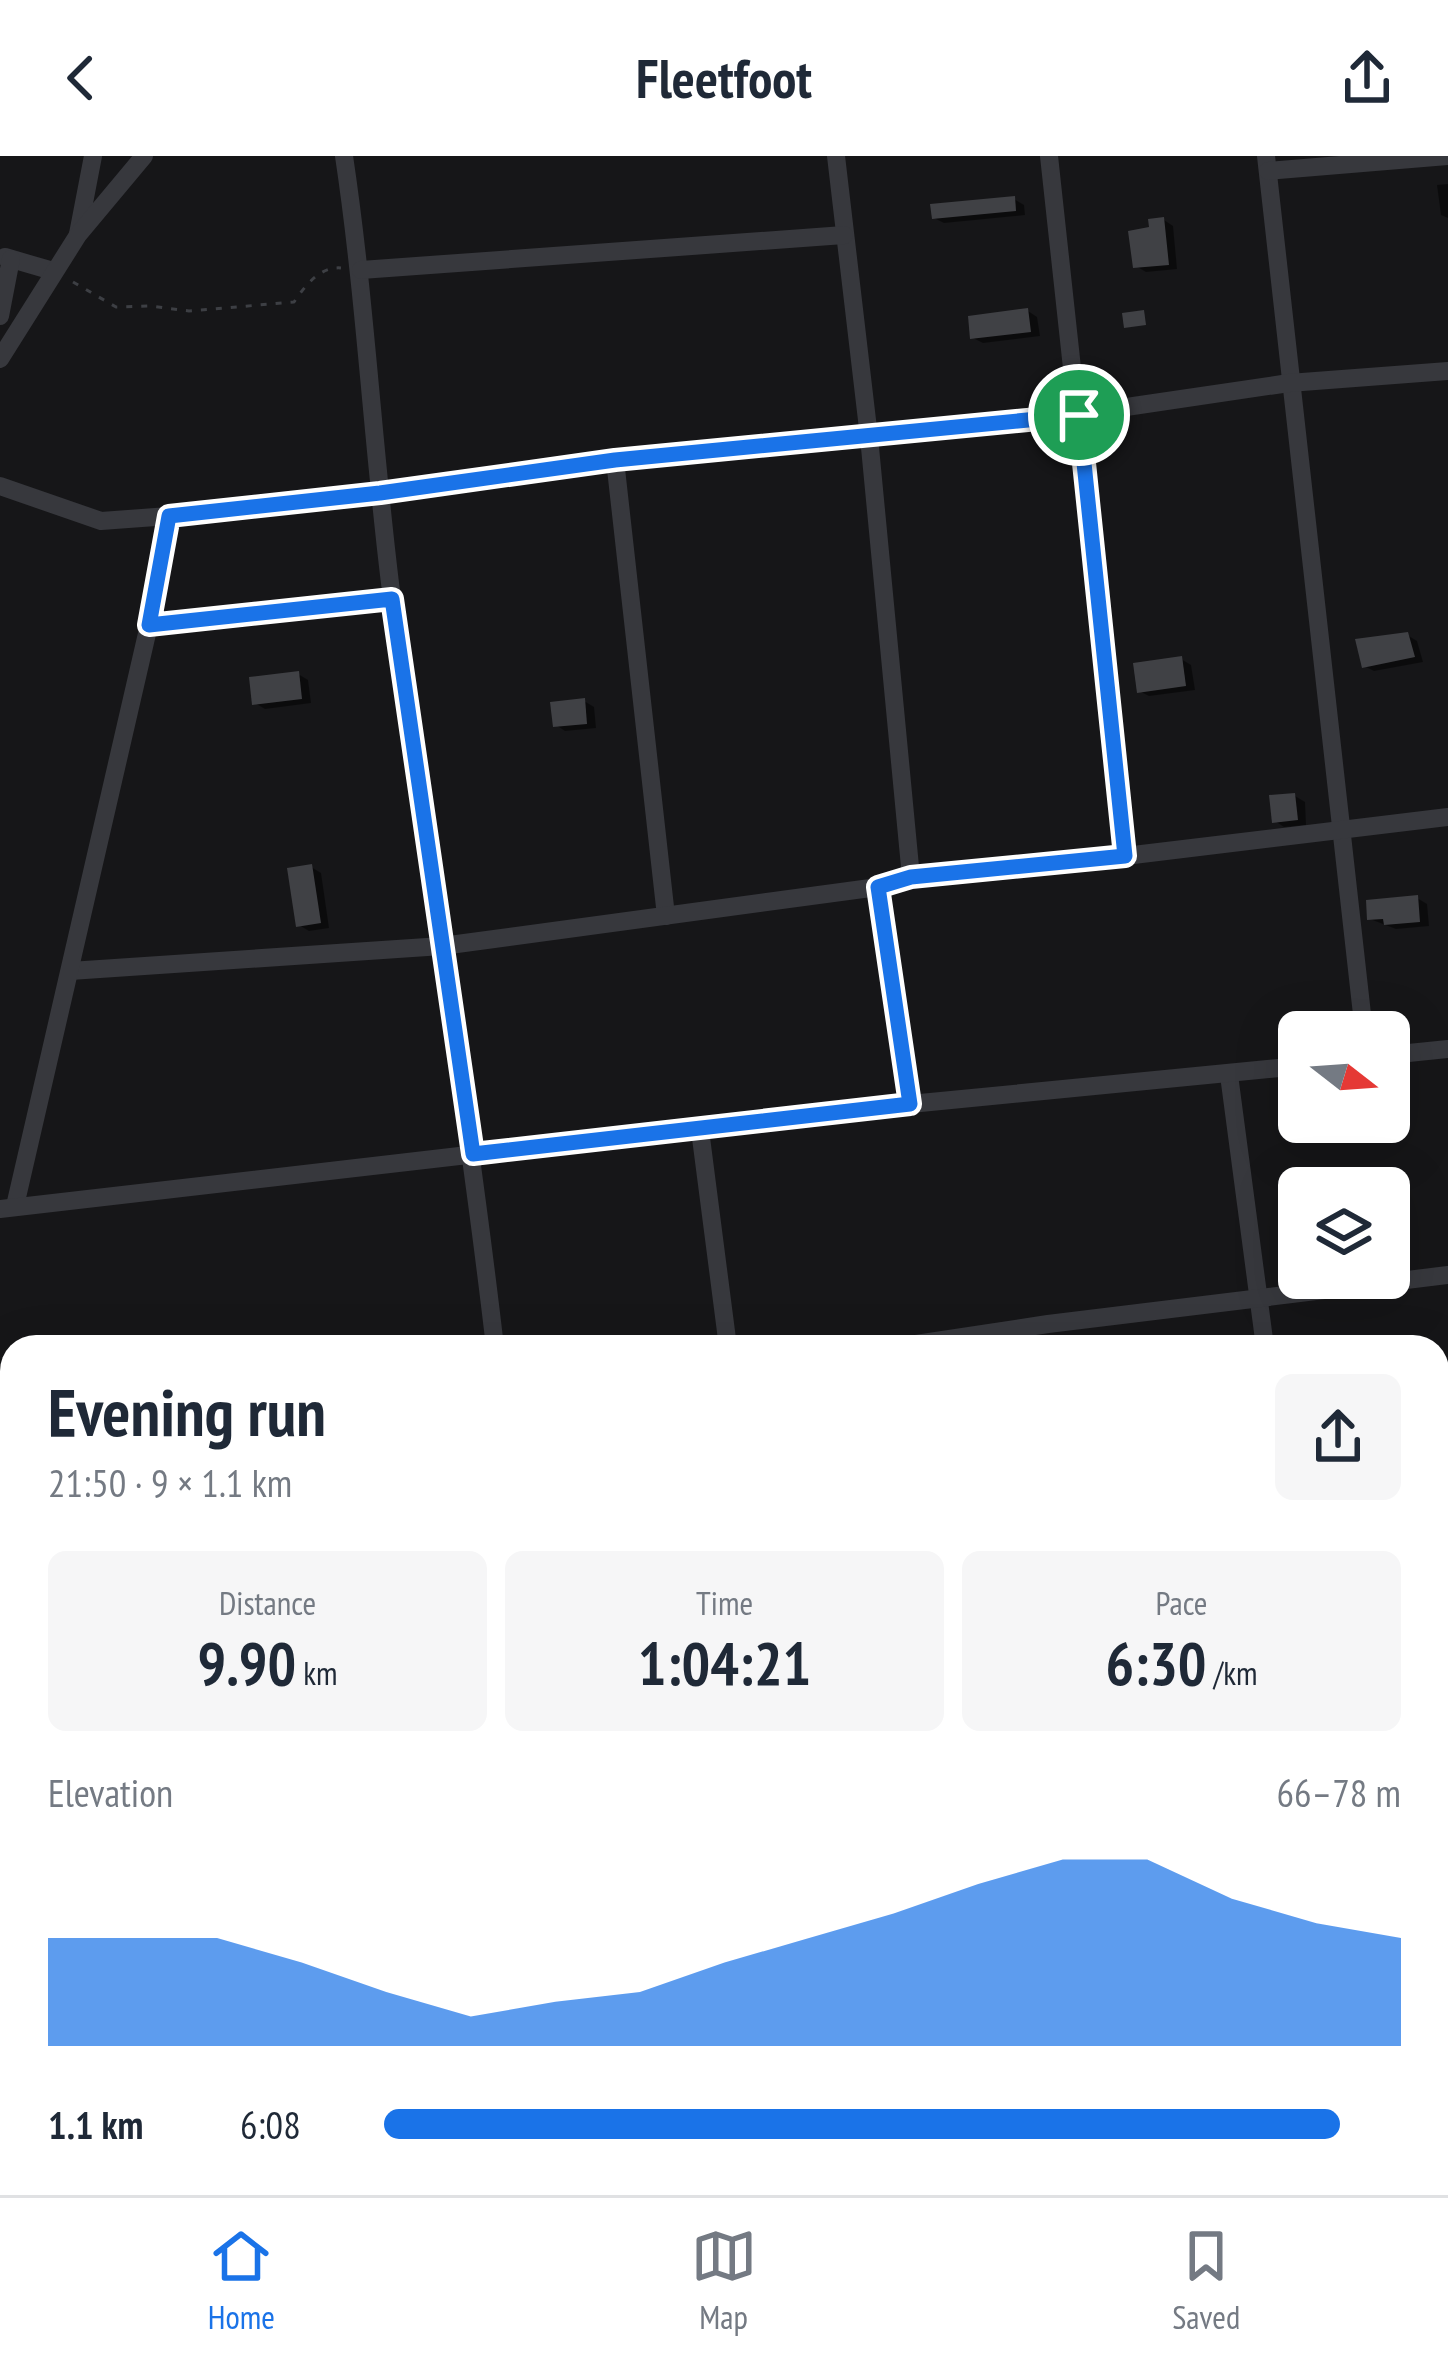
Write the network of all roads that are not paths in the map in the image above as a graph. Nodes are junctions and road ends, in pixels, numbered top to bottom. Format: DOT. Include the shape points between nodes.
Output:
graph roads {
  1 [pos="93,156"];
  2 [pos="144,156"];
  3 [pos="344,156"];
  4 [pos="836,156"];
  5 [pos="1048,156"];
  6 [pos="1448,157"];
  7 [pos="1267,164"];
  8 [pos="78,235"];
  9 [pos="844,236"];
  10 [pos="6,257"];
  11 [pos="361,270"];
  12 [pos="53,271"];
  13 [pos="0,316"];
  14 [pos="0,359"];
  15 [pos="1448,371"];
  16 [pos="1288,383"];
  17 [pos="1079,415"];
  18 [pos="869,436"];
  19 [pos="615,460"];
  20 [pos="0,486"];
  21 [pos="380,493"];
  22 [pos="169,516"];
  23 [pos="392,599"];
  24 [pos="149,625"];
  25 [pos="1448,817"];
  26 [pos="1340,828"];
  27 [pos="1125,856"];
  28 [pos="911,877"];
  29 [pos="878,887"];
  30 [pos="666,916"];
  31 [pos="442,946"];
  32 [pos="70,970"];
  33 [pos="1362,1011"];
  34 [pos="1448,1049"];
  35 [pos="1410,1052"];
  36 [pos="1278,1069"];
  37 [pos="1229,1075"];
  38 [pos="910,1104"];
  39 [pos="700,1130"];
  40 [pos="473,1154"];
  41 [pos="8,1208"];
  42 [pos="1448,1275"];
  43 [pos="1257,1298"];
  44 [pos="1048,1324"];
  45 [pos="494,1335"];
  46 [pos="726,1335"];
  47 [pos="975,1335"];
  48 [pos="1050,1335"];
  49 [pos="1263,1335"];
  1 -- 8 [label="street"];
  2 -- 8 [label="street"];
  3 -- 11 [label="street"];
  4 -- 9 [label="street"];
  5 -- 17 [label="street"];
  6 -- 7 [label="street"];
  7 -- 16 [label="street"];
  8 -- 12 [label="street"];
  9 -- 11 [label="street"];
  9 -- 18 [label="street"];
  10 -- 12 [label="street"];
  10 -- 13 [label="street"];
  11 -- 21 [label="street"];
  12 -- 14 [label="street"];
  15 -- 16 [label="street"];
  16 -- 17 [label="street"];
  16 -- 26 [label="street"];
  17 -- 18 [label="street"];
  17 -- 27 [label="street"];
  18 -- 19 [label="street"];
  18 -- 28 [label="street"];
  19 -- 21 [label="street"];
  19 -- 30 [label="street"];
  20 -- 22 [label="street" via="101,521"];
  21 -- 22 [label="street"];
  21 -- 23 [label="street"];
  22 -- 24 [label="street"];
  23 -- 24 [label="street"];
  23 -- 31 [label="street"];
  24 -- 32 [label="street"];
  25 -- 26 [label="street"];
  26 -- 27 [label="street"];
  26 -- 33 [label="street"];
  27 -- 28 [label="street"];
  28 -- 29 [label="street"];
  29 -- 30 [label="street"];
  29 -- 38 [label="street"];
  30 -- 31 [label="street"];
  31 -- 32 [label="street"];
  31 -- 40 [label="street"];
  32 -- 41 [label="street"];
  34 -- 35 [label="street"];
  36 -- 37 [label="street"];
  37 -- 38 [label="street"];
  37 -- 43 [label="street"];
  38 -- 39 [label="street"];
  39 -- 40 [label="street"];
  39 -- 46 [label="street"];
  40 -- 41 [label="street"];
  40 -- 45 [label="street"];
  42 -- 43 [label="street"];
  43 -- 44 [label="street"];
  43 -- 49 [label="street"];
  44 -- 47 [label="street"];
  44 -- 48 [label="street"];
}
